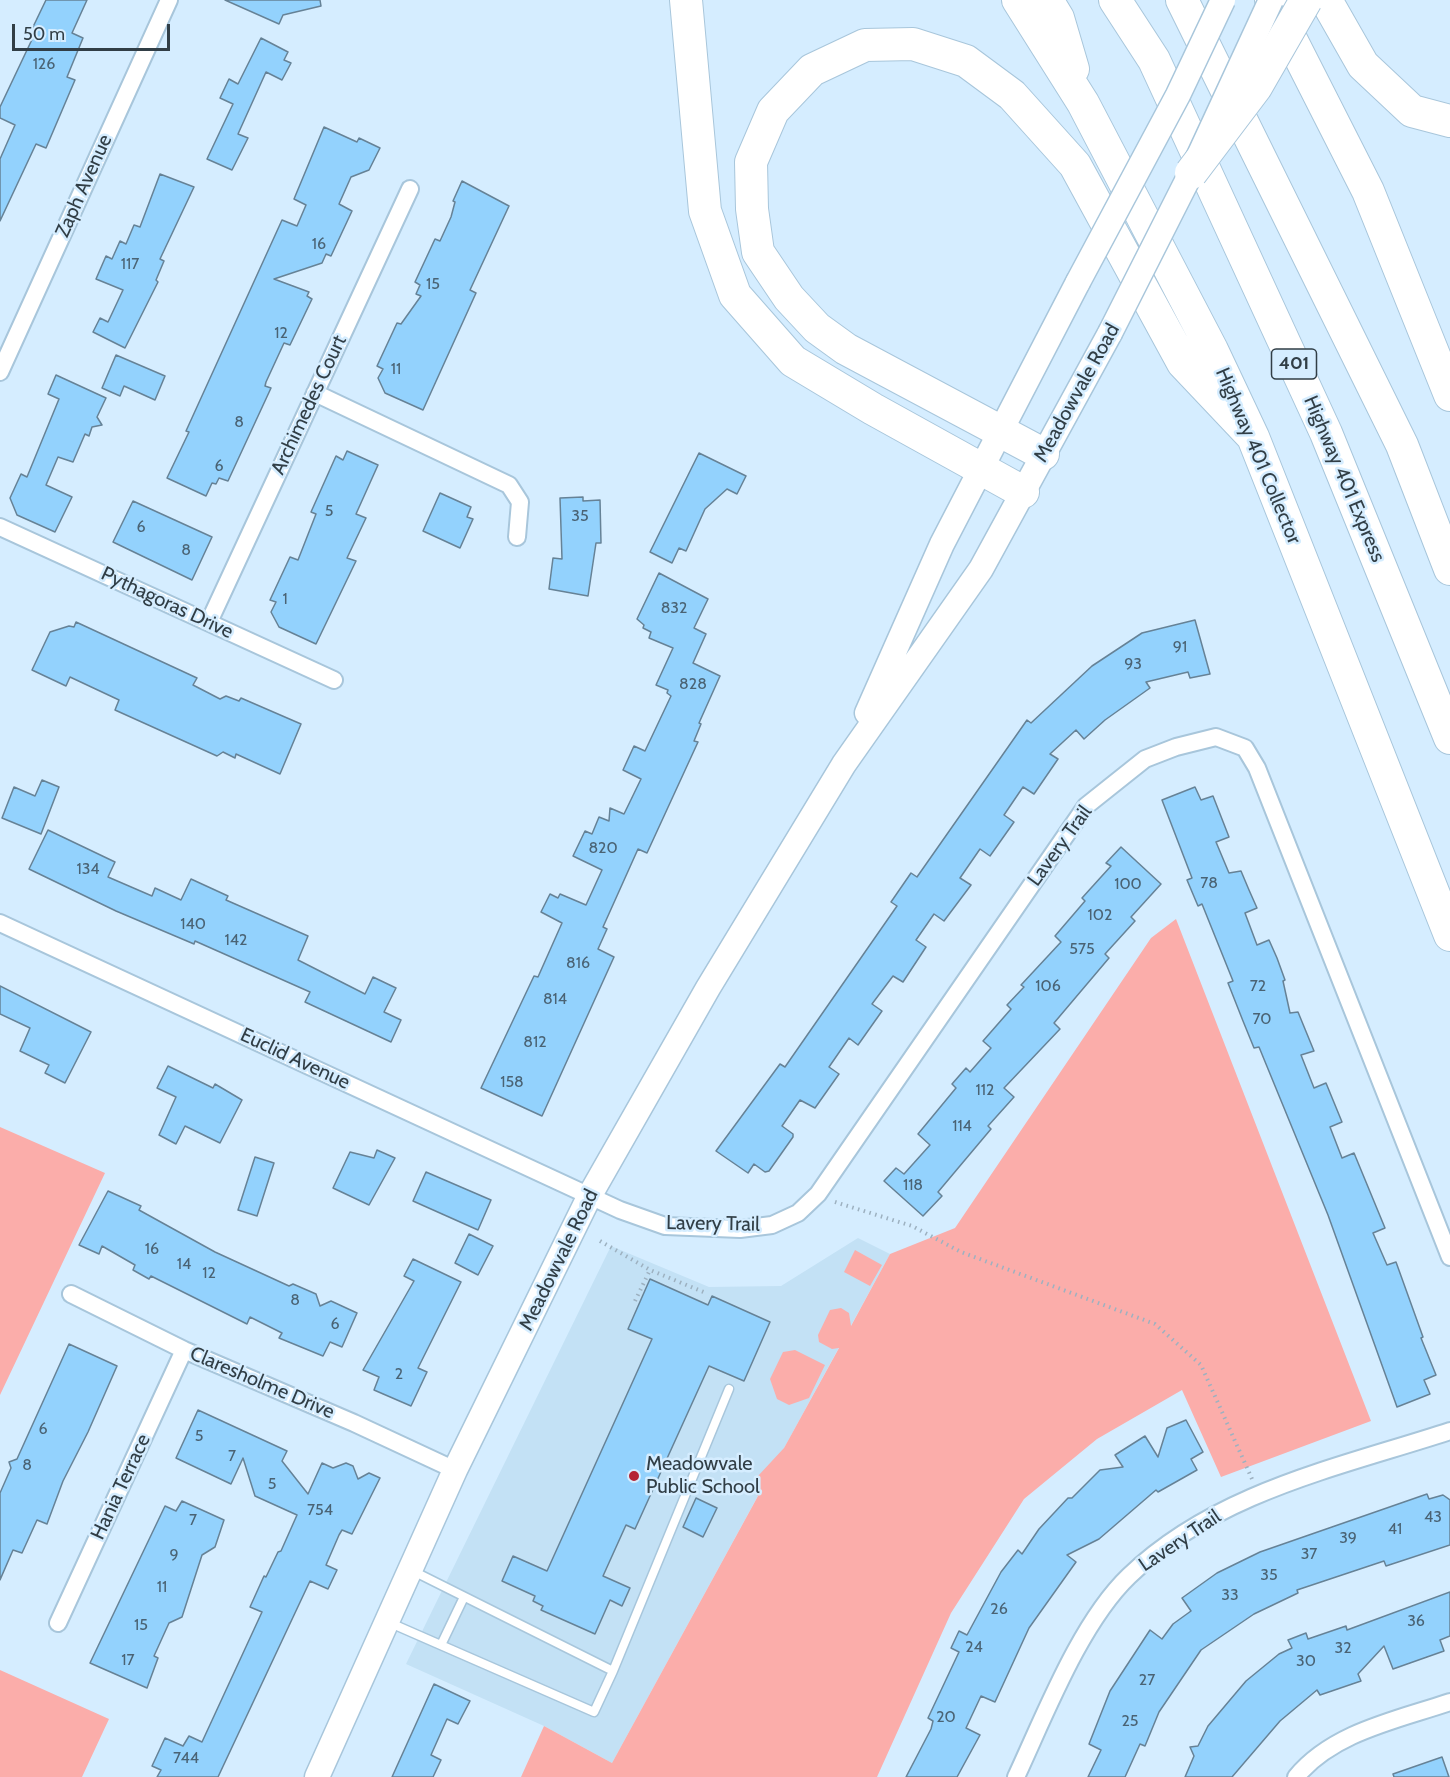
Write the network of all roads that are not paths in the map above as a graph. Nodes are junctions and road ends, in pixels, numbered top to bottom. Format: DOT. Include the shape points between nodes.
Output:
graph roads {
  1 [pos="169,0"];
  2 [pos="686,0"];
  3 [pos="1018,0"];
  4 [pos="1047,0"];
  5 [pos="1114,0"];
  6 [pos="1182,0"];
  7 [pos="1223,0"];
  8 [pos="1271,0"];
  9 [pos="1306,0"];
  10 [pos="1326,0"];
  11 [pos="1083,103"];
  12 [pos="1450,121"];
  13 [pos="1191,173"];
  14 [pos="410,189"];
  15 [pos="0,372"];
  16 [pos="315,393"];
  17 [pos="1450,395"];
  18 [pos="1001,432"];
  19 [pos="1253,437"];
  20 [pos="1043,454"];
  21 [pos="982,468"];
  22 [pos="1023,492"];
  23 [pos="0,527"];
  24 [pos="517,537"];
  25 [pos="1450,569"];
  26 [pos="209,622"];
  27 [pos="334,680"];
  28 [pos="1450,738"];
  29 [pos="844,764"];
  30 [pos="0,923"];
  31 [pos="1450,935"];
  32 [pos="590,1195"];
  33 [pos="1450,1257"];
  34 [pos="71,1294"];
  35 [pos="184,1350"];
  36 [pos="729,1389"];
  37 [pos="1450,1431"];
  38 [pos="455,1470"];
  39 [pos="411,1570"];
  40 [pos="464,1596"];
  41 [pos="387,1622"];
  42 [pos="58,1623"];
  43 [pos="441,1645"];
  44 [pos="613,1671"];
  45 [pos="1450,1702"];
  46 [pos="317,1777"];
  47 [pos="1016,1777"];
  48 [pos="1296,1777"];
  1 -- 15 [label="street, Zaph Avenue"];
  2 -- 21 [label="highway" via="705,211 735,296 793,361"];
  3 -- 11 [label="highway, Highway 401 Collector"];
  4 -- 11 [label="highway" via="1058,18"];
  5 -- 28 [label="highway, Highway 401 Express / 401" via="1154,60 1326,433"];
  6 -- 25 [label="highway" via="1402,445"];
  7 -- 18 [label="main road, Meadowvale Road, bridge"];
  8 -- 13 [label="main road, Meadowvale Road, bridge"];
  8 -- 17 [label="highway" via="1368,191"];
  9 -- 13 [label="highway, bridge" via="1256,87"];
  10 -- 12 [label="highway" via="1363,65 1412,111"];
  11 -- 19 [label="highway, Highway 401 Collector"];
  13 -- 20 [label="main road, Meadowvale Road, bridge"];
  14 -- 16 [label="street, Archimedes Court"];
  16 -- 24 [label="street" via="509,485 520,502"];
  16 -- 26 [label="street, Archimedes Court"];
  18 -- 19 [label="highway" via="846,349 817,328 789,298 758,252 751,162 773,111 812,70 865,45 913,44 966,61 1012,94 1075,165 1183,363"];
  18 -- 20 [label="highway"];
  18 -- 21 [label="main road, Meadowvale Road"];
  19 -- 31 [label="highway, Highway 401 Collector"];
  20 -- 22 [label="main road, Meadowvale Road"];
  21 -- 22 [label="highway"];
  21 -- 29 [label="main road, Meadowvale Road" via="942,544"];
  22 -- 29 [label="main road, Meadowvale Road" via="981,569"];
  23 -- 26 [label="street, Pythagoras Drive"];
  26 -- 27 [label="street, Pythagoras Drive"];
  29 -- 32 [label="main road, Meadowvale Road" via="708,988"];
  30 -- 32 [label="street, Euclid Avenue"];
  32 -- 33 [label="street, Lavery Trail" via="665,1226 740,1229 772,1225 798,1213 818,1194 1086,806 1145,759 1216,737 1245,748 1257,768"];
  32 -- 38 [label="main road, Meadowvale Road"];
  34 -- 35 [label="street, Claresholme Drive"];
  35 -- 38 [label="street, Claresholme Drive"];
  35 -- 42 [label="street, Hania Terrace"];
  36 -- 44 [label="lane"];
  37 -- 47 [label="street, Lavery Trail" via="1258,1494 1188,1531 1129,1576 1070,1661"];
  38 -- 39 [label="main road, Meadowvale Road"];
  39 -- 40 [label="lane"];
  39 -- 41 [label="main road, Meadowvale Road"];
  40 -- 43 [label="lane"];
  40 -- 44 [label="lane"];
  41 -- 43 [label="lane"];
  41 -- 46 [label="main road, Meadowvale Road"];
  43 -- 44 [label="lane" via="594,1713"];
  45 -- 48 [label="street" via="1347,1737 1309,1762"];
}
